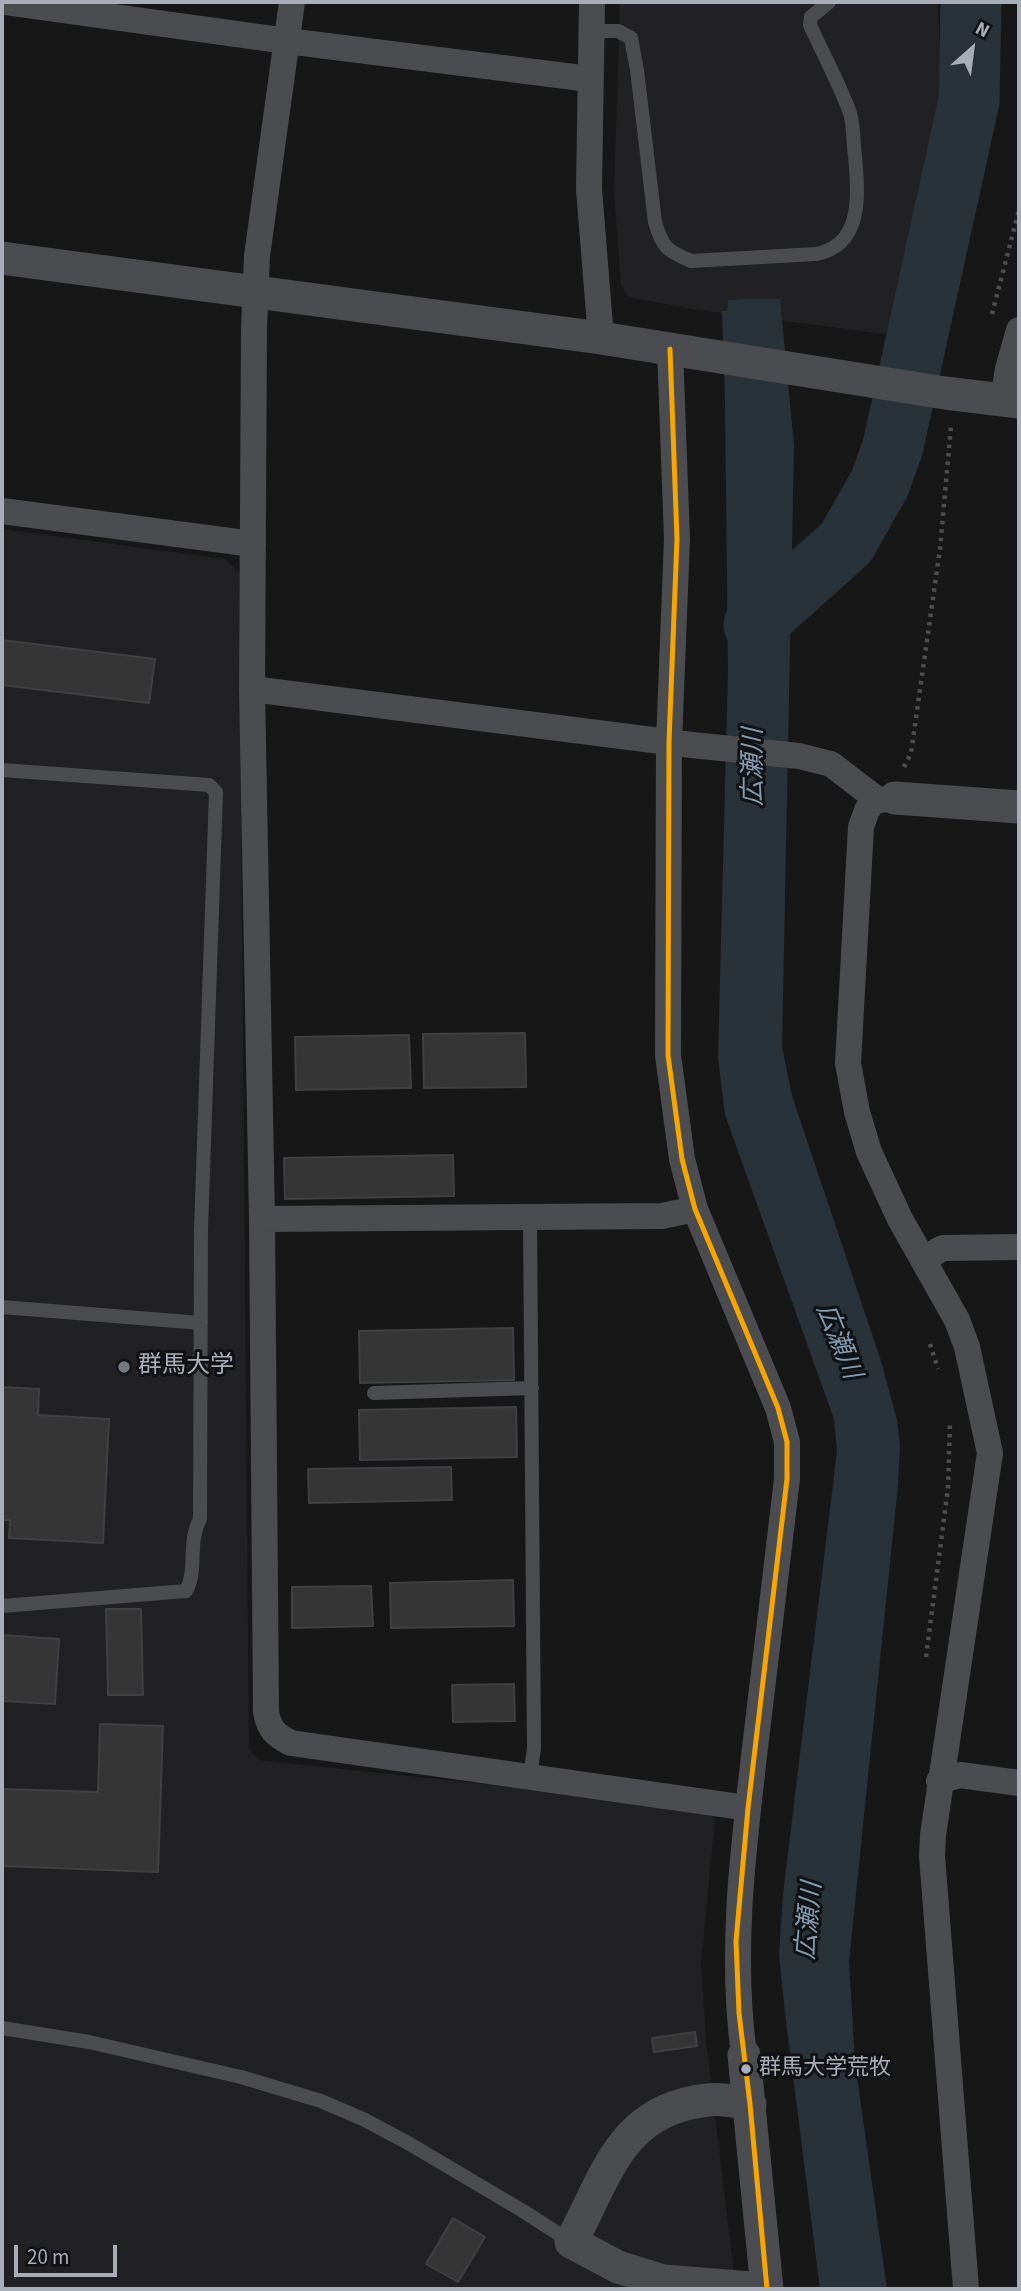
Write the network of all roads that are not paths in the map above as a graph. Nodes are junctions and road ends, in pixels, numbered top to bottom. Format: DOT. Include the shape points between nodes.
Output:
graph roads {
  1 [pos="6,2"];
  2 [pos="292,2"];
  3 [pos="592,2"];
  4 [pos="829,2"];
  5 [pos="591,32"];
  6 [pos="287,41"];
  7 [pos="590,79"];
  8 [pos="2,258"];
  9 [pos="255,292"];
  10 [pos="1019,330"];
  11 [pos="601,338"];
  12 [pos="683,351"];
  13 [pos="1011,401"];
  14 [pos="2,511"];
  15 [pos="253,544"];
  16 [pos="252,689"];
  17 [pos="680,744"];
  18 [pos="2,770"];
  19 [pos="886,799"];
  20 [pos="1019,807"];
  21 [pos="695,1209"];
  22 [pos="262,1219"];
  23 [pos="530,1219"];
  24 [pos="1019,1247"];
  25 [pos="923,1259"];
  26 [pos="2,1307"];
  27 [pos="201,1323"];
  28 [pos="532,1388"];
  29 [pos="373,1393"];
  30 [pos="2,1606"];
  31 [pos="530,1777"];
  32 [pos="939,1781"];
  33 [pos="1019,1783"];
  34 [pos="748,1808"];
  35 [pos="2,2028"];
  36 [pos="744,2055"];
  37 [pos="750,2104"];
  38 [pos="571,2242"];
  39 [pos="766,2289"];
  40 [pos="966,2289"];
  1 -- 6 [label="street"];
  2 -- 6 [label="street"];
  3 -- 5 [label="street"];
  4 -- 5 [label="lane" via="811,17 810,25 850,116 858,195 854,224 827,252 816,254 691,261 661,243 631,38 618,32"];
  5 -- 7 [label="street"];
  6 -- 7 [label="street"];
  6 -- 9 [label="street"];
  7 -- 11 [label="street" via="589,189"];
  8 -- 9 [label="street"];
  9 -- 11 [label="street"];
  9 -- 15 [label="street"];
  10 -- 13 [label="street" via="1007,369"];
  11 -- 12 [label="street"];
  12 -- 13 [label="street"];
  12 -- 17 [label="street" via="677,539"];
  14 -- 15 [label="street"];
  15 -- 16 [label="street"];
  16 -- 17 [label="street"];
  16 -- 22 [label="street"];
  17 -- 19 [label="street" via="799,756 831,764"];
  17 -- 21 [label="street" via="668,1055 682,1159"];
  18 -- 27 [label="lane" via="209,785 216,792"];
  19 -- 20 [label="street"];
  19 -- 25 [label="street" via="867,810 862,827 848,1063 869,1152"];
  21 -- 23 [label="street" via="662,1216"];
  21 -- 34 [label="street" via="778,1408 787,1442 787,1479"];
  22 -- 23 [label="street"];
  22 -- 31 [label="street" via="269,1725 290,1743"];
  23 -- 28 [label="lane"];
  24 -- 25 [label="street" via="943,1248"];
  25 -- 32 [label="street" via="967,1347 990,1453"];
  26 -- 27 [label="lane"];
  27 -- 30 [label="lane" via="200,1519 193,1532 191,1583 186,1591"];
  28 -- 29 [label="lane"];
  28 -- 31 [label="lane" via="534,1748"];
  31 -- 34 [label="street"];
  32 -- 33 [label="street" via="960,1774"];
  32 -- 40 [label="street" via="932,1856"];
  34 -- 36 [label="street" via="736,1941"];
  35 -- 38 [label="lane" via="89,2042 241,2077 321,2101 408,2143"];
  36 -- 37 [label="street"];
  37 -- 38 [label="street" via="709,2099 647,2120 618,2152"];
  37 -- 39 [label="street"];
  38 -- 39 [label="street" via="618,2267 651,2278"];
}
